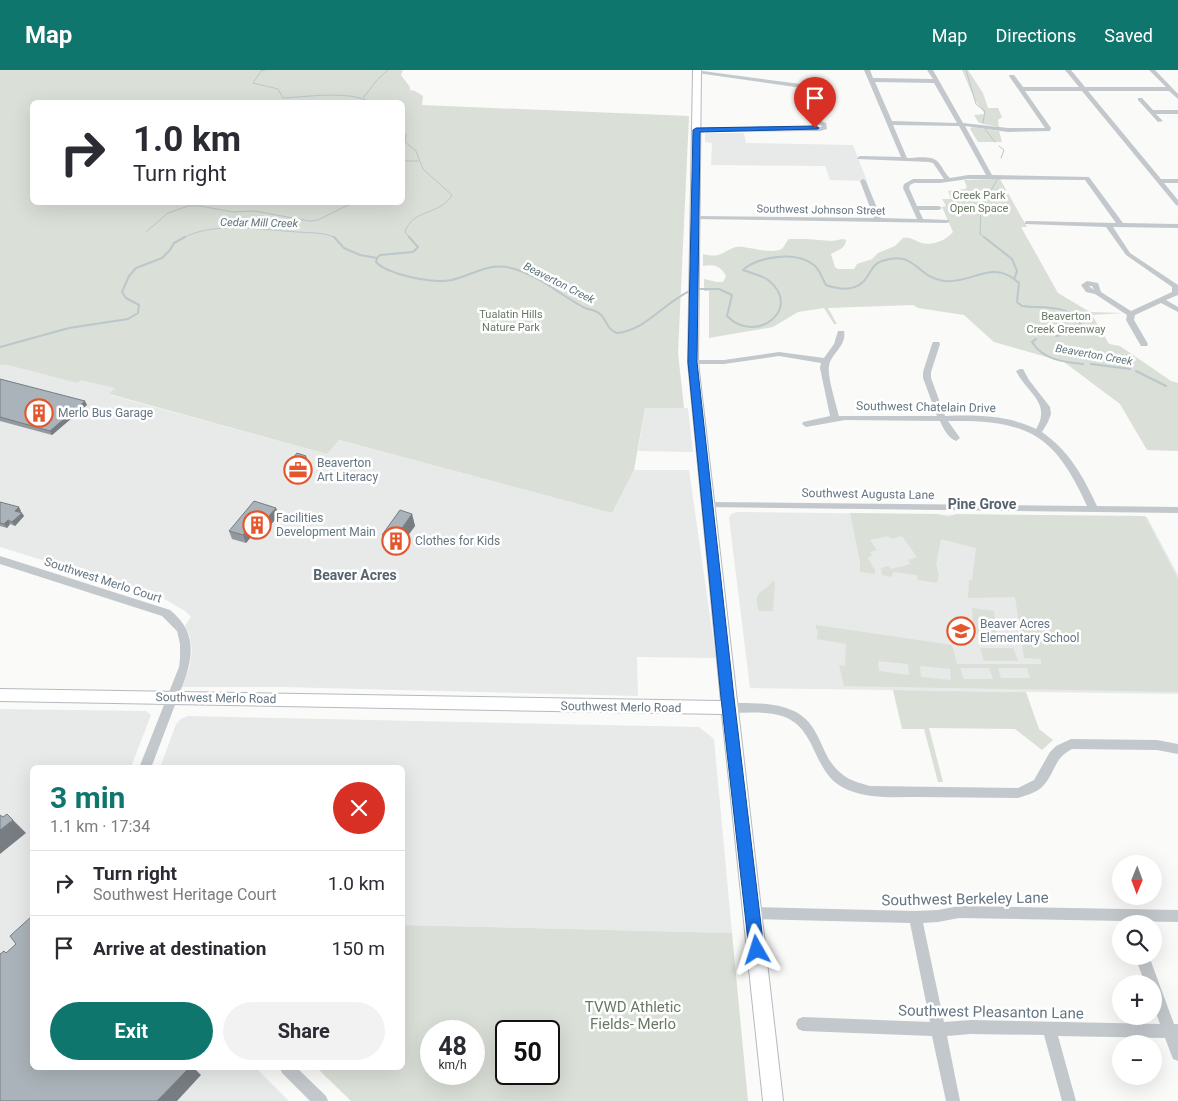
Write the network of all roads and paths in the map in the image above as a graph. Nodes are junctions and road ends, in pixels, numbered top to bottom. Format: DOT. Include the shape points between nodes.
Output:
graph roads {
  1 [pos="697,70"];
  2 [pos="867,70"];
  3 [pos="930,70"];
  4 [pos="1068,70"];
  5 [pos="1152,70"];
  6 [pos="1012,76"];
  7 [pos="871,80"];
  8 [pos="936,82"];
  9 [pos="1170,88"];
  10 [pos="823,89"];
  11 [pos="1021,89"];
  12 [pos="1084,90"];
  13 [pos="1177,95"];
  14 [pos="1140,99"];
  15 [pos="1152,112"];
  16 [pos="1178,112"];
  17 [pos="1160,121"];
  18 [pos="890,123"];
  19 [pos="962,124"];
  20 [pos="815,128"];
  21 [pos="696,130"];
  22 [pos="860,158"];
  23 [pos="905,159"];
  24 [pos="990,177"];
  25 [pos="863,180"];
  26 [pos="949,180"];
  27 [pos="1160,181"];
  28 [pos="1178,181"];
  29 [pos="1175,195"];
  30 [pos="1178,204"];
  31 [pos="915,208"];
  32 [pos="939,208"];
  33 [pos="696,218"];
  34 [pos="878,220"];
  35 [pos="921,221"];
  36 [pos="947,221"];
  37 [pos="1028,223"];
  38 [pos="1108,225"];
  39 [pos="1121,225"];
  40 [pos="1178,226"];
  41 [pos="1096,292"];
  42 [pos="1161,300"];
  43 [pos="1178,310"];
  44 [pos="1131,314"];
  45 [pos="841,333"];
  46 [pos="936,344"];
  47 [pos="1144,344"];
  48 [pos="693,362"];
  49 [pos="825,362"];
  50 [pos="1020,371"];
  51 [pos="835,418"];
  52 [pos="943,419"];
  53 [pos="806,424"];
  54 [pos="1038,433"];
  55 [pos="956,438"];
  56 [pos="707,505"];
  57 [pos="1094,510"];
  58 [pos="1178,510"];
  59 [pos="0,560"];
  60 [pos="0,695"];
  61 [pos="172,697"];
  62 [pos="729,708"];
  63 [pos="1178,749"];
  64 [pos="146,765"];
  65 [pos="753,913"];
  66 [pos="1178,916"];
  67 [pos="915,917"];
  68 [pos="1162,917"];
  69 [pos="1112,919"];
  70 [pos="1162,1006"];
  71 [pos="803,1024"];
  72 [pos="938,1029"];
  73 [pos="1049,1029"];
  74 [pos="1174,1031"];
  75 [pos="1178,1054"];
  76 [pos="289,1070"];
  77 [pos="321,1101"];
  78 [pos="773,1101"];
  79 [pos="953,1101"];
  80 [pos="1069,1101"];
  1 -- 10 [label="street"];
  1 -- 21 [label="main road"];
  2 -- 7 [label="street"];
  3 -- 8 [label="street"];
  4 -- 12 [label="street"];
  5 -- 9 [label="street"];
  6 -- 11 [label="street"];
  7 -- 8 [label="street"];
  7 -- 18 [label="street"];
  8 -- 19 [label="street"];
  9 -- 12 [label="street"];
  9 -- 13 [label="street"];
  11 -- 12 [label="street"];
  11 -- 19 [label="street" via="1048,130 1008,130"];
  12 -- 27 [label="street"];
  14 -- 15 [label="street"];
  15 -- 16 [label="street"];
  15 -- 17 [label="street"];
  18 -- 19 [label="street"];
  18 -- 23 [label="street"];
  19 -- 24 [label="street"];
  20 -- 21 [label="street"];
  21 -- 33 [label="main road"];
  22 -- 23 [label="street"];
  23 -- 26 [label="street" via="933,161"];
  24 -- 26 [label="street"];
  24 -- 39 [label="street" via="1088,178"];
  25 -- 34 [label="street"];
  26 -- 31 [label="street" via="907,184"];
  27 -- 28 [label="street"];
  27 -- 29 [label="street"];
  29 -- 30 [label="street"];
  31 -- 32 [label="street"];
  31 -- 35 [label="street"];
  33 -- 34 [label="street, Southwest Johnson Street"];
  33 -- 48 [label="main road"];
  34 -- 35 [label="street, Southwest Johnson Street"];
  35 -- 36 [label="street, Southwest Johnson Street"];
  37 -- 38 [label="street"];
  38 -- 39 [label="street"];
  38 -- 42 [label="street" via="1128,254 1172,282 1175,293"];
  39 -- 40 [label="street"];
  41 -- 44 [label="street"];
  42 -- 43 [label="street"];
  42 -- 44 [label="street"];
  44 -- 47 [label="street" via="1130,320"];
  45 -- 49 [label="street" via="838,346"];
  46 -- 52 [label="street" via="927,372"];
  48 -- 49 [label="street" via="724,362 779,354"];
  48 -- 56 [label="main road"];
  49 -- 51 [label="street" via="825,378"];
  50 -- 54 [label="street" via="1048,412"];
  51 -- 52 [label="street, Southwest Chatelain Drive"];
  51 -- 53 [label="street, Southwest Chatelain Drive"];
  52 -- 54 [label="street, Southwest Chatelain Drive" via="1003,422"];
  52 -- 55 [label="street"];
  54 -- 57 [label="street, Southwest Chatelain Drive" via="1065,455"];
  56 -- 57 [label="street, Southwest Augusta Lane"];
  56 -- 62 [label="main road"];
  57 -- 58 [label="street, Southwest Augusta Lane"];
  59 -- 61 [label="street, Southwest Merlo Court" via="154,608 174,619 181,626 186,650 184,667"];
  60 -- 61 [label="main road, Southwest Merlo Road"];
  61 -- 62 [label="main road, Southwest Merlo Road"];
  61 -- 64 [label="street, Southwest Merlo Court"];
  62 -- 63 [label="street, Southwest Merlo Road" via="778,710 797,718 812,734 826,767 834,777 847,785 870,791 1018,793 1032,790 1040,783 1051,758 1062,747 1071,744 1157,745"];
  62 -- 65 [label="main road"];
  65 -- 67 [label="street, Southwest Berkeley Lane"];
  65 -- 78 [label="main road"];
  66 -- 68 [label="street, Southwest Berkeley Lane"];
  67 -- 69 [label="street, Southwest Berkeley Lane" via="959,912"];
  67 -- 72 [label="street"];
  70 -- 74 [label="street"];
  71 -- 72 [label="street, Southwest Pleasanton Lane"];
  72 -- 73 [label="street, Southwest Pleasanton Lane" via="971,1026"];
  72 -- 79 [label="street"];
  73 -- 74 [label="street, Southwest Pleasanton Lane"];
  73 -- 80 [label="street"];
  74 -- 75 [label="street"];
  76 -- 77 [label="street"];
}
